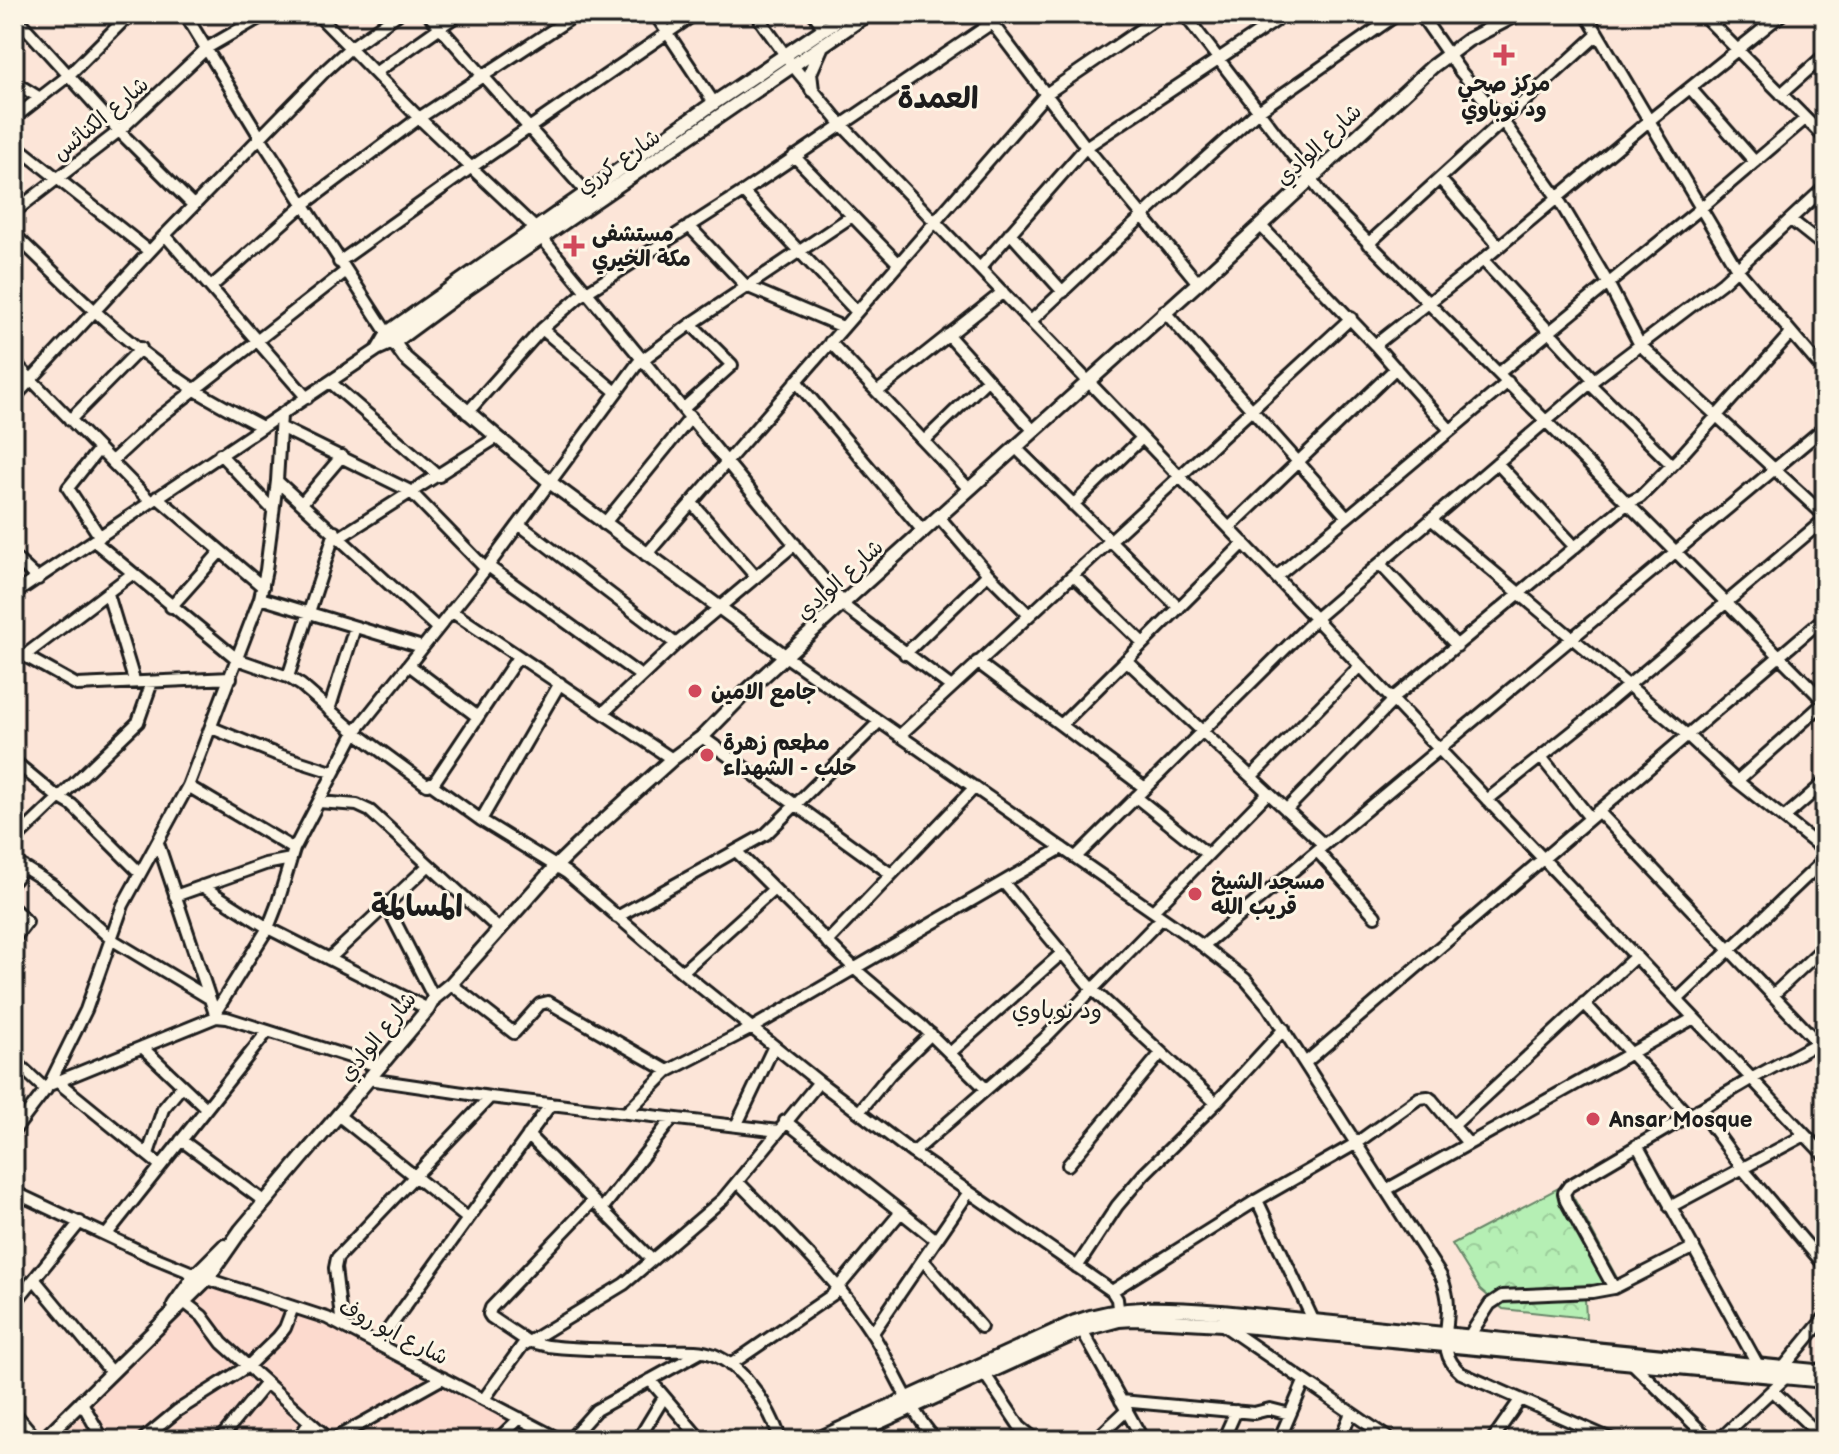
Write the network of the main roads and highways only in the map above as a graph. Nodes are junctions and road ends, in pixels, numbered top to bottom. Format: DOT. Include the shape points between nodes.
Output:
graph roads {
  1 [pos="846,14"];
  2 [pos="868,14"];
  3 [pos="1518,14"];
  4 [pos="824,44"];
  5 [pos="789,60"];
  6 [pos="812,90"];
  7 [pos="538,233"];
  8 [pos="785,656"];
  9 [pos="201,1276"];
  10 [pos="167,1315"];
  11 [pos="1118,1315"];
  12 [pos="1445,1341"];
  13 [pos="1825,1372"];
  14 [pos="1784,1373"];
  15 [pos="1825,1381"];
  16 [pos="909,1402"];
  17 [pos="859,1436"];
  18 [pos="40,1440"];
  19 [pos="816,1440"];
  20 [pos="840,1440"];
  1 -- 5 [label="main road, شارع كرري"];
  2 -- 4 [label="main road, شارع كرري"];
  3 -- 8 [label="main road, شارع الوادي" via="1448,54"];
  4 -- 5 [label="main road, شارع كرري"];
  4 -- 6 [label="main road" via="811,67"];
  5 -- 7 [label="main road, شارع كرري"];
  5 -- 7 [label="main road, شارع كرري" via="714,103"];
  7 -- 8 [label="main road, شارع كرري" via="390,338 405,358 551,483"];
  8 -- 9 [label="main road, شارع الوادي" via="556,866 431,1004"];
  9 -- 10 [label="main road"];
  9 -- 10 [label="main road" via="184,1302"];
  10 -- 18 [label="main road"];
  11 -- 12 [label="main road"];
  11 -- 12 [label="main road" via="1172,1308"];
  11 -- 16 [label="main road"];
  11 -- 16 [label="main road" via="1075,1322"];
  12 -- 14 [label="main road" via="1632,1363"];
  12 -- 14 [label="main road" via="1468,1338"];
  13 -- 14 [label="main road"];
  14 -- 15 [label="main road"];
  16 -- 17 [label="main road"];
  16 -- 19 [label="main road"];
  17 -- 20 [label="main road"];
}
